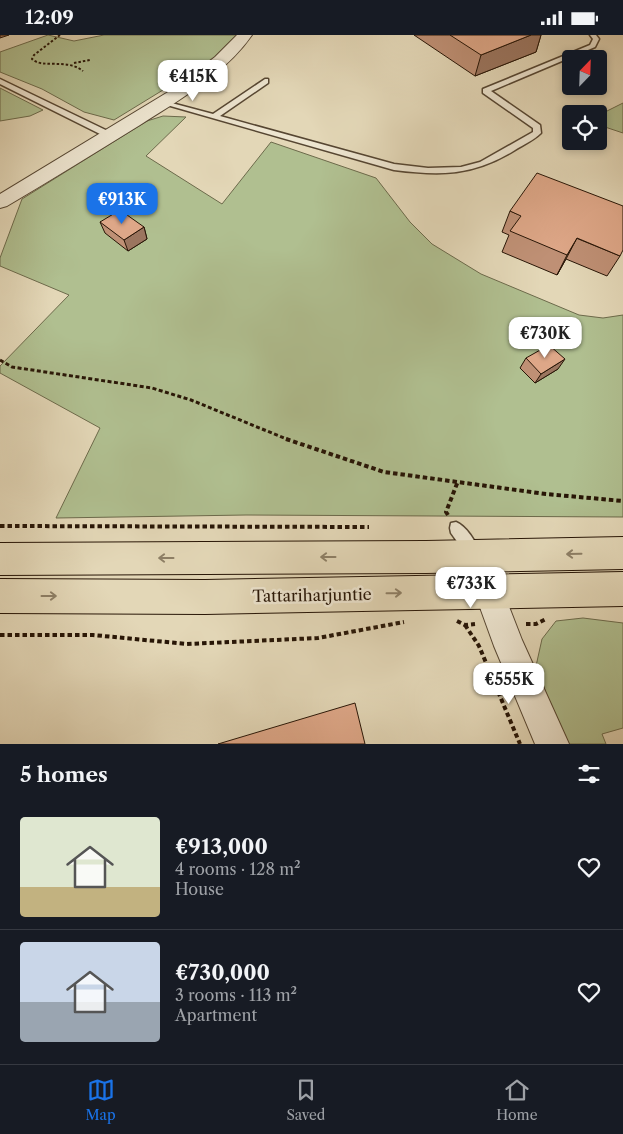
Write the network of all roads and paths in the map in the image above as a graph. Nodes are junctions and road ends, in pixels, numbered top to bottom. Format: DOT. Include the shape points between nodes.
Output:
graph roads {
  1 [pos="60,35"];
  2 [pos="246,35"];
  3 [pos="593,35"];
  4 [pos="90,60"];
  5 [pos="73,63"];
  6 [pos="83,71"];
  7 [pos="0,81"];
  8 [pos="265,81"];
  9 [pos="164,103"];
  10 [pos="215,117"];
  11 [pos="112,136"];
  12 [pos="0,202"];
  13 [pos="0,360"];
  14 [pos="458,481"];
  15 [pos="623,501"];
  16 [pos="0,525"];
  17 [pos="370,527"];
  18 [pos="456,528"];
  19 [pos="623,553"];
  20 [pos="475,555"];
  21 [pos="0,559"];
  22 [pos="623,589"];
  23 [pos="488,590"];
  24 [pos="0,596"];
  25 [pos="409,621"];
  26 [pos="465,625"];
  27 [pos="0,635"];
  28 [pos="520,744"];
  29 [pos="552,744"];
  1 -- 5 [label="path" via="32,59 42,64"];
  2 -- 9 [label="street" via="214,67"];
  3 -- 10 [label="lane" via="596,39 593,46 486,91 537,127 538,133 484,163 462,170 430,172 394,167"];
  4 -- 5 [label="path"];
  5 -- 6 [label="path"];
  7 -- 11 [label="lane"];
  8 -- 10 [label="lane"];
  9 -- 10 [label="lane"];
  9 -- 11 [label="street"];
  11 -- 12 [label="street"];
  13 -- 14 [label="path" via="12,367 152,388 384,473"];
  14 -- 15 [label="path"];
  14 -- 18 [label="path" via="446,512"];
  16 -- 17 [label="path"];
  18 -- 20 [label="lane"];
  19 -- 20 [label="main road, one-way"];
  20 -- 21 [label="main road, one-way"];
  20 -- 23 [label="street"];
  22 -- 23 [label="main road, Tattariharjuntie"];
  24 -- 23 [label="main road, Tattariharjuntie, one-way" via="205,597"];
  23 -- 29 [label="street"];
  25 -- 27 [label="path" via="318,638 187,644 93,635"];
  26 -- 28 [label="path" via="479,646"];
}
